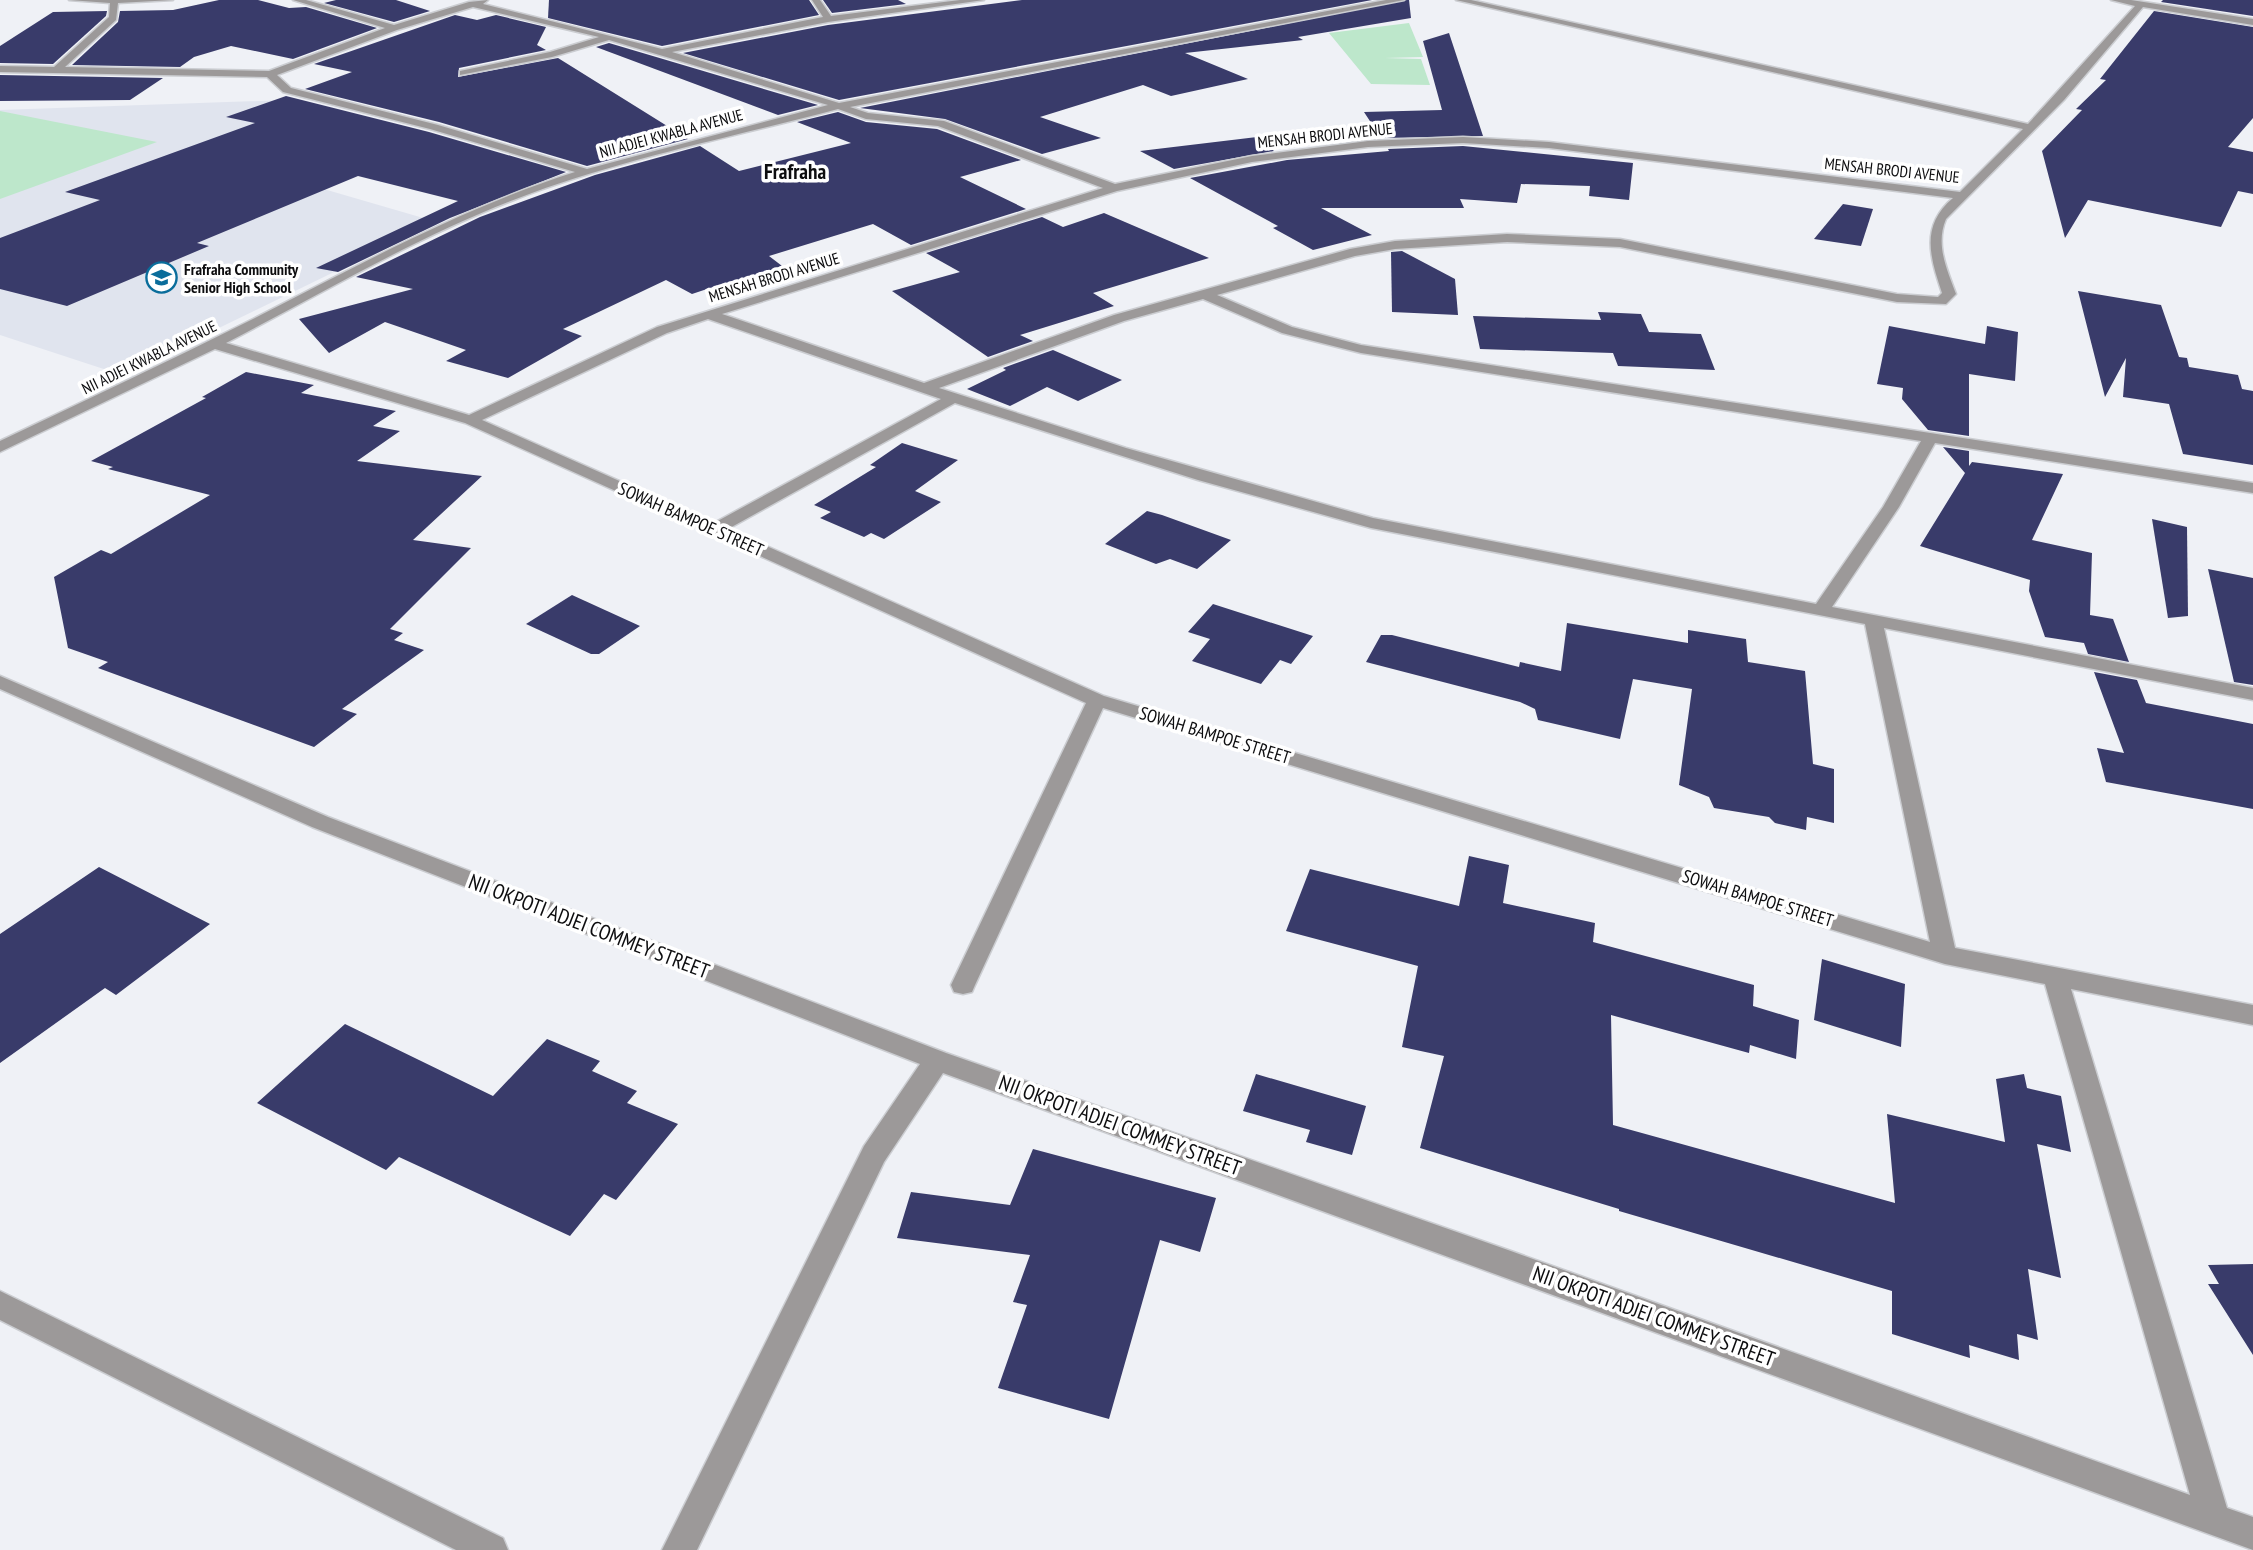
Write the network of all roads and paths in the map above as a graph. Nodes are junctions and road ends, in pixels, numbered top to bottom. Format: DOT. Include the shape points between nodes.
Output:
graph roads {
  1 [pos="73,0"];
  2 [pos="169,0"];
  3 [pos="298,0"];
  4 [pos="486,0"];
  5 [pos="816,0"];
  6 [pos="981,0"];
  7 [pos="1400,0"];
  8 [pos="1460,0"];
  9 [pos="2115,0"];
  10 [pos="114,2"];
  11 [pos="472,4"];
  12 [pos="2141,4"];
  13 [pos="828,19"];
  14 [pos="2253,22"];
  15 [pos="394,28"];
  16 [pos="609,37"];
  17 [pos="660,52"];
  18 [pos="0,69"];
  19 [pos="58,69"];
  20 [pos="463,73"];
  21 [pos="270,74"];
  22 [pos="837,106"];
  23 [pos="2031,128"];
  24 [pos="587,172"];
  25 [pos="1114,188"];
  26 [pos="1963,196"];
  27 [pos="1206,295"];
  28 [pos="708,314"];
  29 [pos="214,344"];
  30 [pos="922,389"];
  31 [pos="953,398"];
  32 [pos="470,420"];
  33 [pos="1930,439"];
  34 [pos="0,447"];
  35 [pos="2253,488"];
  36 [pos="714,530"];
  37 [pos="1819,612"];
  38 [pos="1874,622"];
  39 [pos="0,682"];
  40 [pos="2253,694"];
  41 [pos="1097,700"];
  42 [pos="1945,955"];
  43 [pos="2056,979"];
  44 [pos="963,985"];
  45 [pos="2253,1016"];
  46 [pos="937,1060"];
  47 [pos="0,1305"];
  48 [pos="2214,1520"];
  49 [pos="2253,1534"];
  50 [pos="491,1550"];
  51 [pos="679,1550"];
  1 -- 10 [label="street"];
  2 -- 10 [label="street"];
  3 -- 15 [label="street"];
  4 -- 11 [label="street"];
  5 -- 13 [label="street"];
  6 -- 13 [label="street"];
  7 -- 22 [label="street, NII ADJEI KWABLA AVENUE"];
  8 -- 23 [label="street"];
  9 -- 12 [label="street"];
  10 -- 19 [label="street" via="113,18"];
  11 -- 15 [label="street"];
  11 -- 16 [label="street"];
  12 -- 14 [label="street"];
  12 -- 23 [label="street, MENSAH BRODI AVENUE"];
  13 -- 17 [label="street"];
  15 -- 21 [label="street"];
  16 -- 17 [label="street"];
  16 -- 20 [label="street"];
  17 -- 22 [label="street"];
  18 -- 19 [label="street"];
  19 -- 21 [label="street"];
  21 -- 24 [label="street" via="287,90"];
  22 -- 24 [label="street, NII ADJEI KWABLA AVENUE"];
  22 -- 25 [label="street" via="866,116 940,123"];
  23 -- 26 [label="street, MENSAH BRODI AVENUE"];
  24 -- 29 [label="street, NII ADJEI KWABLA AVENUE" via="512,196 444,226"];
  25 -- 26 [label="street, MENSAH BRODI AVENUE" via="1265,157 1368,144 1463,140 1549,145"];
  25 -- 28 [label="street, MENSAH BRODI AVENUE"];
  26 -- 27 [label="street" via="1943,210 1935,229 1937,256 1949,295 1941,301 1897,298 1620,243 1554,238 1461,240 1354,252"];
  27 -- 30 [label="street" via="1085,329"];
  27 -- 33 [label="street" via="1287,330 1340,345"];
  28 -- 30 [label="street"];
  28 -- 32 [label="street, MENSAH BRODI AVENUE" via="662,330"];
  29 -- 32 [label="street, SOWAH BAMPOE STREET"];
  29 -- 34 [label="street, NII ADJEI KWABLA AVENUE"];
  30 -- 31 [label="street"];
  31 -- 36 [label="street"];
  31 -- 37 [label="street" via="1264,495 1371,523"];
  32 -- 36 [label="street, SOWAH BAMPOE STREET"];
  33 -- 35 [label="street"];
  33 -- 37 [label="street"];
  36 -- 41 [label="street, SOWAH BAMPOE STREET"];
  37 -- 38 [label="street"];
  38 -- 40 [label="street"];
  38 -- 42 [label="street"];
  39 -- 46 [label="street, NII OKPOTI ADJEI COMMEY STREET" via="320,822"];
  41 -- 42 [label="street, SOWAH BAMPOE STREET"];
  41 -- 44 [label="street"];
  42 -- 43 [label="street, SOWAH BAMPOE STREET"];
  43 -- 45 [label="street, SOWAH BAMPOE STREET"];
  43 -- 48 [label="street"];
  46 -- 48 [label="street, NII OKPOTI ADJEI COMMEY STREET"];
  46 -- 51 [label="street" via="874,1154"];
  47 -- 50 [label="street"];
  48 -- 49 [label="street, NII OKPOTI ADJEI COMMEY STREET"];
}
